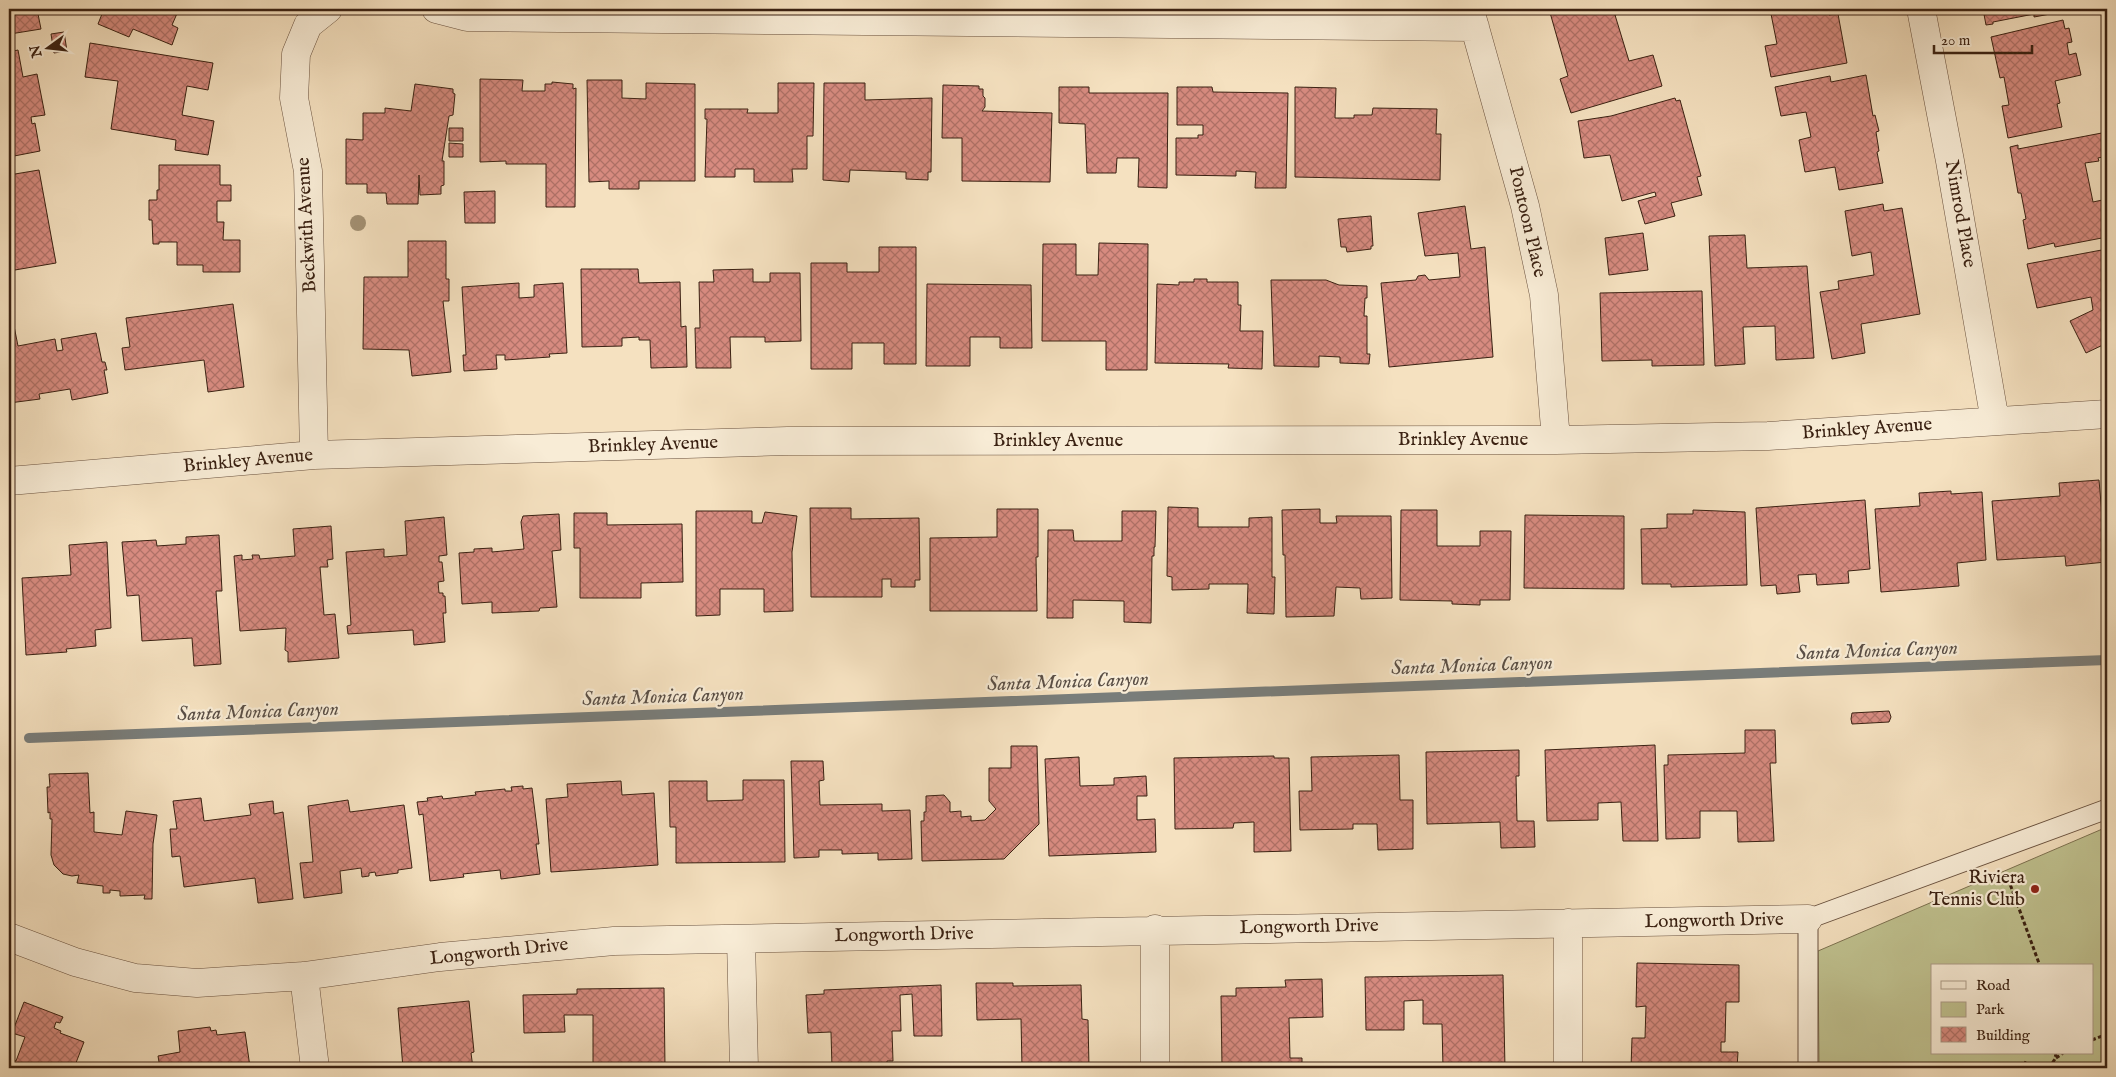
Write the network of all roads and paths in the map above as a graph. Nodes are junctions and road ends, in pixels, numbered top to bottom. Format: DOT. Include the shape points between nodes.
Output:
graph roads {
  1 [pos="328,9"];
  2 [pos="436,9"];
  3 [pos="1921,9"];
  4 [pos="1473,18"];
  5 [pos="2107,414"];
  6 [pos="1995,420"];
  7 [pos="1556,440"];
  8 [pos="314,455"];
  9 [pos="9,481"];
  10 [pos="2107,808"];
  11 [pos="1997,849"];
  12 [pos="1808,919"];
  13 [pos="1568,924"];
  14 [pos="1156,930"];
  15 [pos="9,937"];
  16 [pos="741,939"];
  17 [pos="2039,964"];
  18 [pos="304,976"];
  19 [pos="2107,1034"];
  20 [pos="2094,1039"];
  21 [pos="2056,1054"];
  22 [pos="2062,1054"];
  23 [pos="2055,1059"];
  24 [pos="2024,1062"];
  25 [pos="315,1068"];
  26 [pos="744,1068"];
  27 [pos="1155,1068"];
  28 [pos="1568,1068"];
  29 [pos="1808,1068"];
  30 [pos="2034,1068"];
  31 [pos="2049,1068"];
  1 -- 8 [label="street, Beckwith Avenue" via="308,24 296,54 294,89 308,171"];
  2 -- 4 [label="street" via="467,17"];
  3 -- 6 [label="street, Nimrod Place"];
  4 -- 7 [label="street, Pontoon Place" via="1525,206 1544,295"];
  5 -- 6 [label="street, Brinkley Avenue"];
  6 -- 7 [label="street, Brinkley Avenue" via="1768,436"];
  7 -- 8 [label="street, Brinkley Avenue" via="777,442"];
  8 -- 9 [label="street, Brinkley Avenue"];
  10 -- 11 [label="lane"];
  11 -- 12 [label="lane"];
  11 -- 17 [label="path"];
  12 -- 13 [label="street, Longworth Drive"];
  12 -- 29 [label="lane"];
  13 -- 14 [label="street, Longworth Drive"];
  13 -- 28 [label="street"];
  14 -- 16 [label="street, Longworth Drive"];
  14 -- 27 [label="street"];
  15 -- 18 [label="street, Longworth Drive" via="75,962 134,978 197,983"];
  16 -- 18 [label="street, Longworth Drive" via="614,941 440,957"];
  16 -- 26 [label="street"];
  18 -- 25 [label="street"];
  19 -- 20 [label="path"];
  21 -- 23 [label="path"];
  22 -- 23 [label="path"];
  23 -- 31 [label="path"];
  24 -- 30 [label="path"];
}
